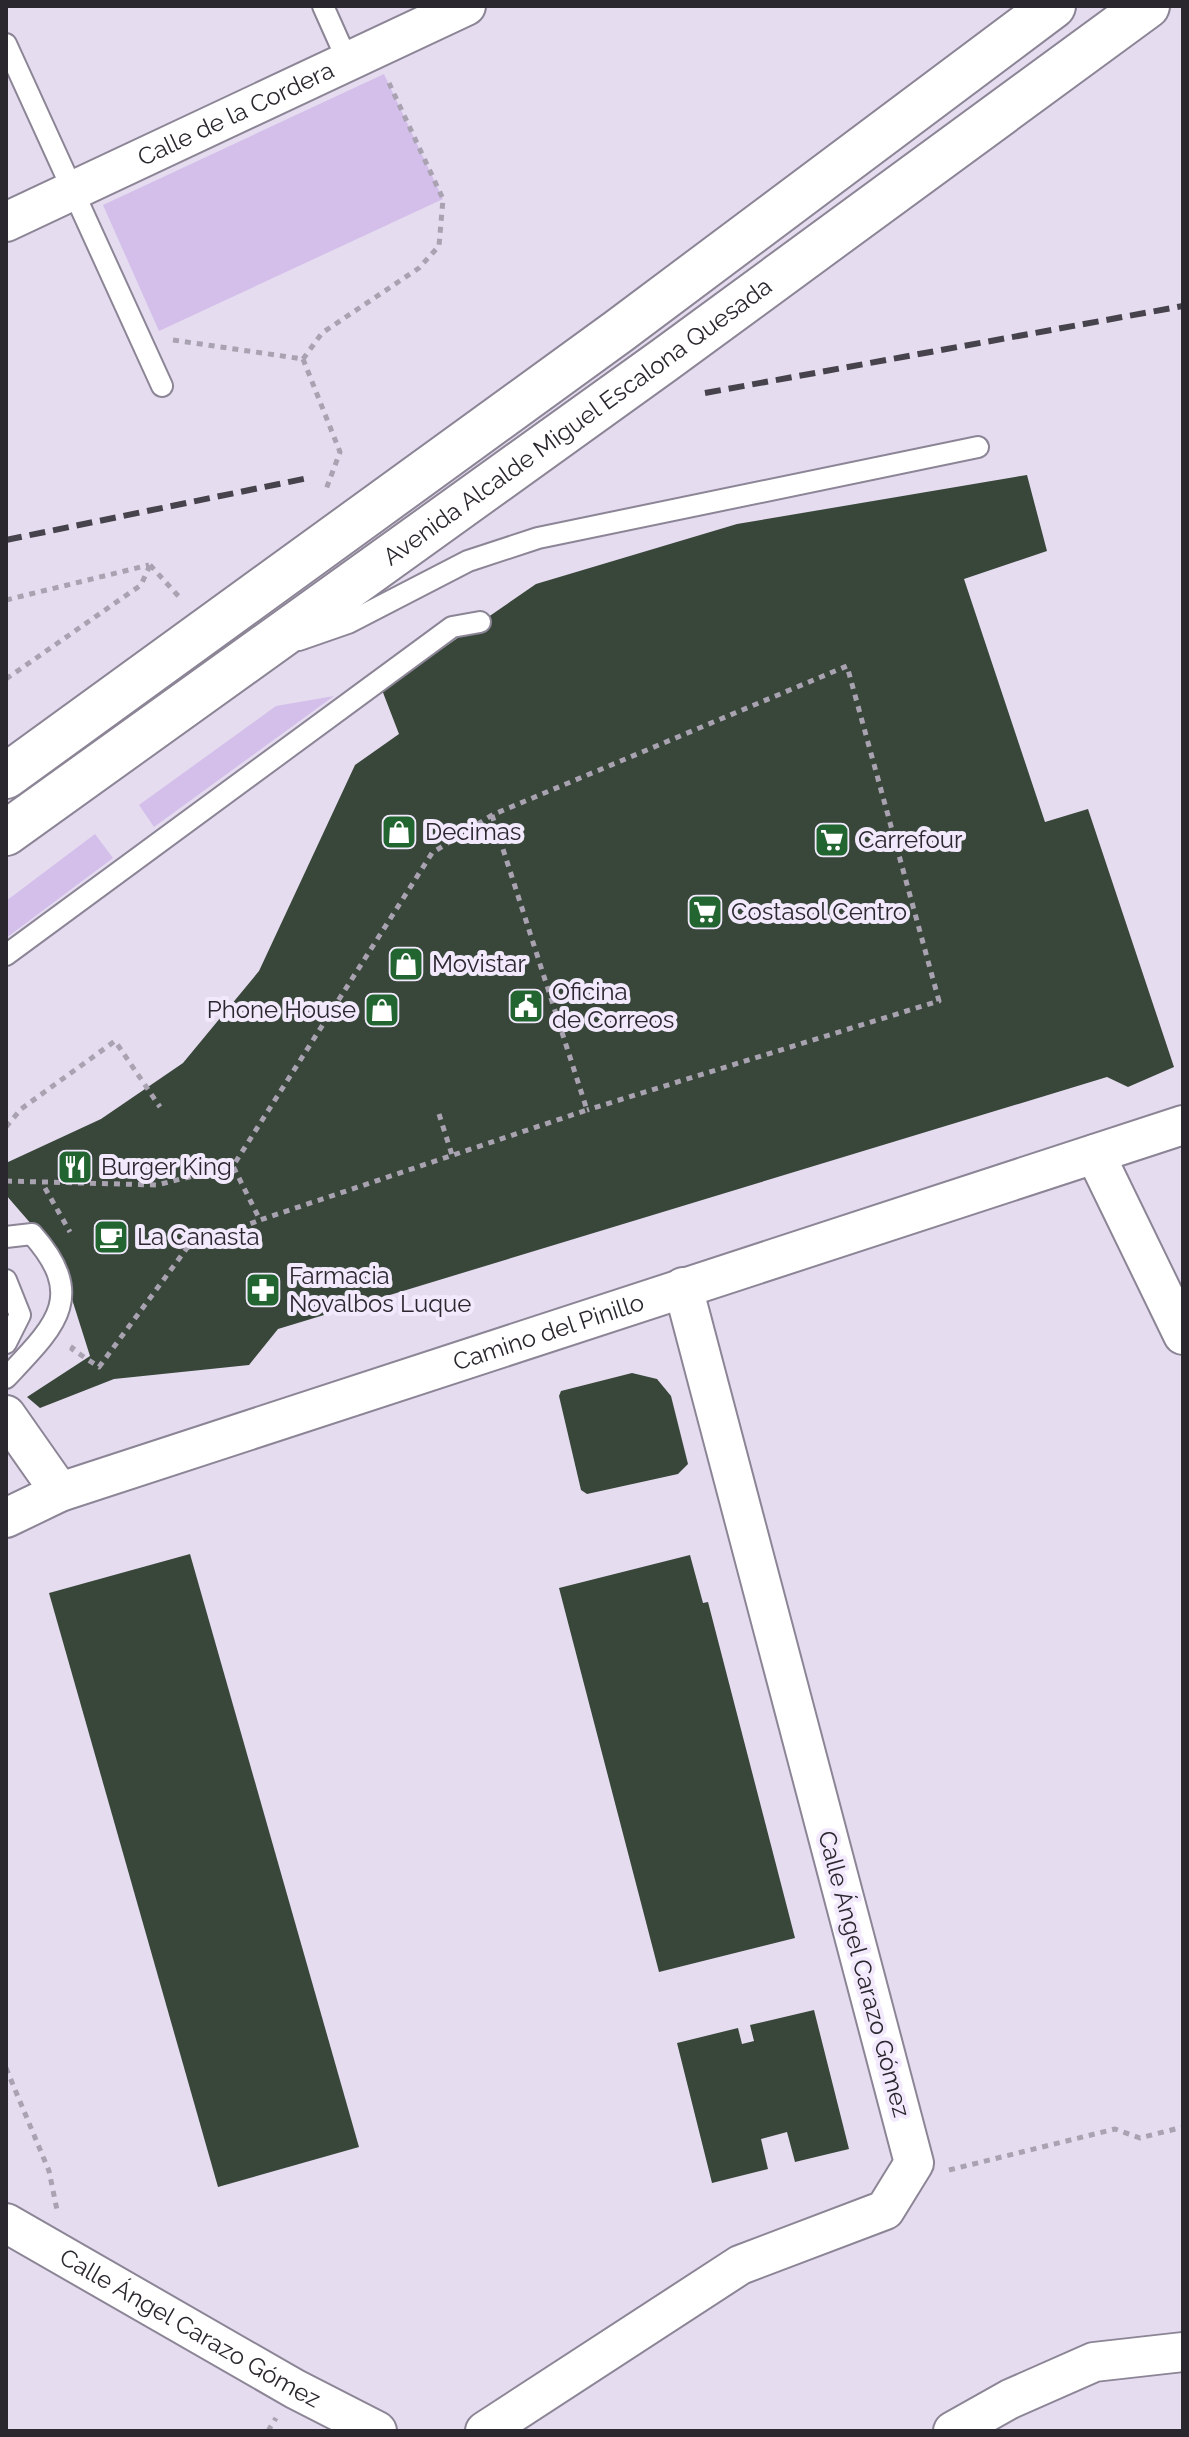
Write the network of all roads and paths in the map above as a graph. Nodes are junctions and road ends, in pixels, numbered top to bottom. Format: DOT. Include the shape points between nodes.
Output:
graph roads {
  1 [pos="323,6"];
  2 [pos="466,6"];
  3 [pos="1053,6"];
  4 [pos="1147,6"];
  5 [pos="6,44"];
  6 [pos="361,56"];
  7 [pos="74,189"];
  8 [pos="6,222"];
  9 [pos="163,339"];
  10 [pos="303,359"];
  11 [pos="162,386"];
  12 [pos="978,447"];
  13 [pos="340,452"];
  14 [pos="6,600"];
  15 [pos="480,622"];
  16 [pos="246,659"];
  17 [pos="6,679"];
  18 [pos="6,776"];
  19 [pos="492,815"];
  20 [pos="6,833"];
  21 [pos="6,955"];
  22 [pos="160,1107"];
  23 [pos="587,1110"];
  24 [pos="439,1114"];
  25 [pos="1183,1125"];
  26 [pos="6,1127"];
  27 [pos="1095,1154"];
  28 [pos="452,1155"];
  29 [pos="233,1166"];
  30 [pos="6,1181"];
  31 [pos="260,1220"];
  32 [pos="6,1237"];
  33 [pos="6,1280"];
  34 [pos="683,1287"];
  35 [pos="1183,1335"];
  36 [pos="6,1343"];
  37 [pos="72,1349"];
  38 [pos="6,1378"];
  39 [pos="6,1415"];
  40 [pos="60,1492"];
  41 [pos="6,1518"];
  42 [pos="6,2068"];
  43 [pos="1183,2127"];
  44 [pos="914,2163"];
  45 [pos="6,2223"];
  46 [pos="67,2258"];
  47 [pos="1183,2352"];
  48 [pos="377,2431"];
  49 [pos="485,2431"];
  50 [pos="953,2431"];
  1 -- 6 [label="lane"];
  2 -- 6 [label="street, Calle de la Cordera"];
  3 -- 18 [label="main road, Avenida Alcalde Miguel Escalona Quesada" via="619,331"];
  4 -- 16 [label="main road, Avenida Alcalde Miguel Escalona Quesada"];
  5 -- 7 [label="lane"];
  6 -- 7 [label="street, Calle de la Cordera"];
  6 -- 10 [label="path" via="443,199 439,246 419,268 322,333"];
  7 -- 8 [label="street, Calle de la Cordera"];
  7 -- 11 [label="lane"];
  9 -- 10 [label="path"];
  10 -- 13 [label="path"];
  12 -- 16 [label="lane" via="538,538 468,561 348,623"];
  14 -- 17 [label="path" via="150,565 141,585"];
  15 -- 21 [label="lane" via="452,627"];
  16 -- 20 [label="main road, Avenida Alcalde Miguel Escalona Quesada"];
  19 -- 23 [label="path"];
  19 -- 23 [label="path" via="847,666 939,1001"];
  19 -- 29 [label="path" via="432,853"];
  22 -- 26 [label="path" via="115,1041 21,1109"];
  23 -- 28 [label="path"];
  24 -- 28 [label="path"];
  25 -- 27 [label="street, Camino del Pinillo"];
  27 -- 34 [label="street, Camino del Pinillo"];
  27 -- 35 [label="street"];
  28 -- 31 [label="path"];
  29 -- 30 [label="path" via="157,1185"];
  29 -- 31 [label="path"];
  31 -- 37 [label="path" via="187,1248 99,1367"];
  32 -- 38 [label="lane" via="32,1234 53,1258 64,1285 51,1328"];
  33 -- 36 [label="lane" via="20,1315"];
  34 -- 40 [label="street, Camino del Pinillo"];
  34 -- 44 [label="street, Calle Ángel Carazo Gómez"];
  39 -- 40 [label="street"];
  40 -- 41 [label="street, Camino del Pinillo"];
  42 -- 46 [label="path" via="49,2171"];
  43 -- 44 [label="path" via="1140,2138 1115,2129 954,2171"];
  44 -- 49 [label="street" via="885,2210 740,2265"];
  45 -- 46 [label="street, Calle Ángel Carazo Gómez"];
  46 -- 48 [label="street, Calle Ángel Carazo Gómez"];
  47 -- 50 [label="street" via="1094,2362"];
}
